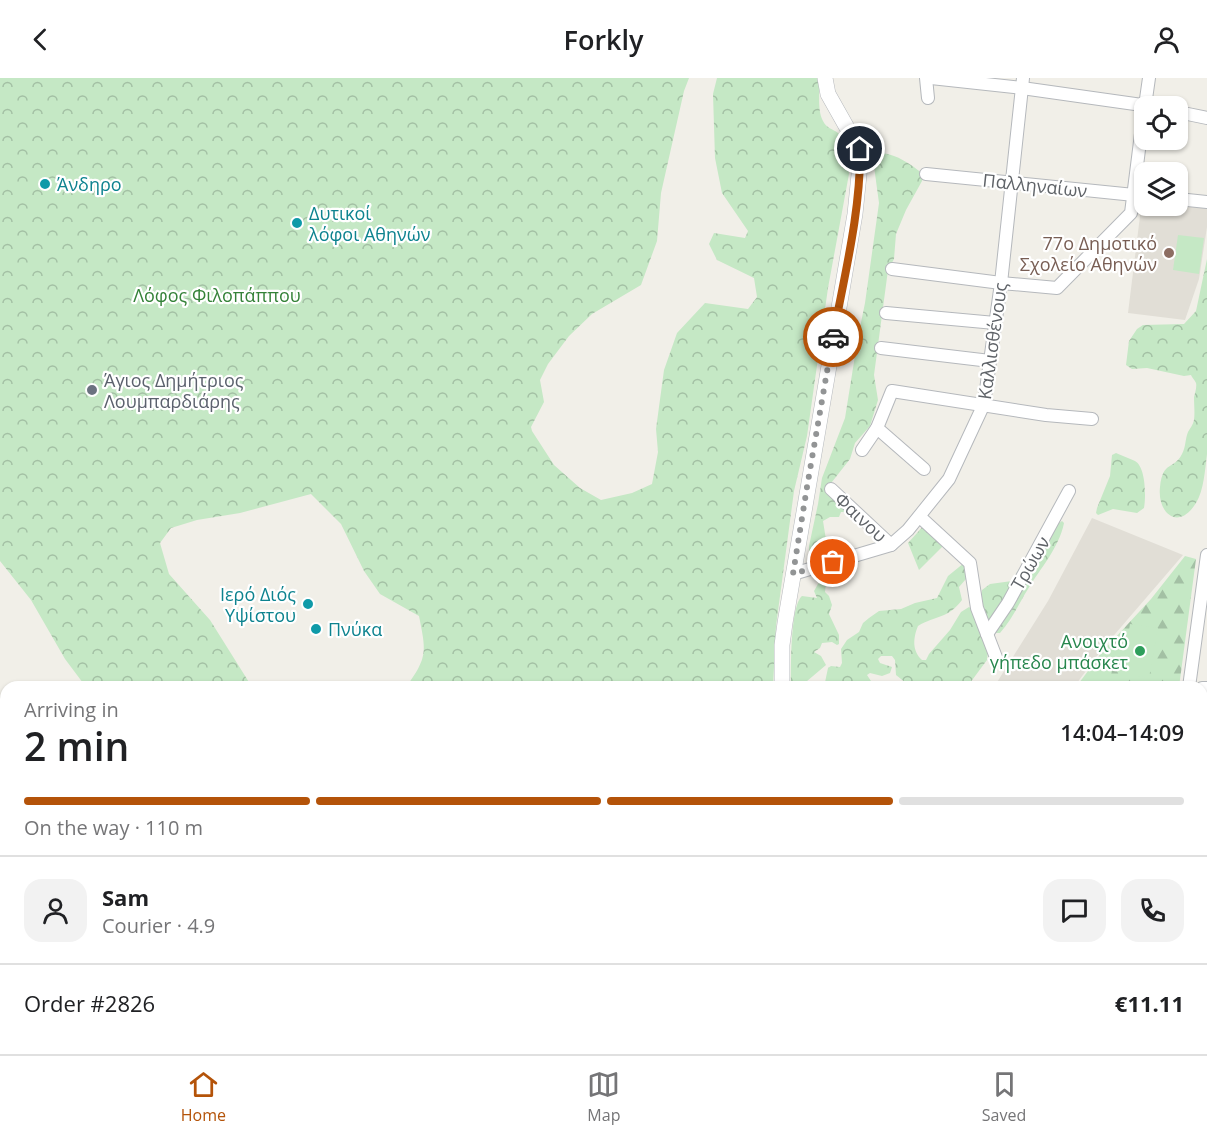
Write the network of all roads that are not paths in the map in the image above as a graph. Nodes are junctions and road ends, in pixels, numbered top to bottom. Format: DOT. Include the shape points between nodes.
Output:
graph roads {
  1 [pos="825,78"];
  2 [pos="926,78"];
  3 [pos="931,78"];
  4 [pos="1149,78"];
  5 [pos="1023,83"];
  6 [pos="1147,96"];
  7 [pos="928,98"];
  8 [pos="1134,105"];
  9 [pos="1188,114"];
  10 [pos="1207,118"];
  11 [pos="926,174"];
  12 [pos="1011,182"];
  13 [pos="1134,194"];
  14 [pos="1188,200"];
  15 [pos="1207,202"];
  16 [pos="1134,206"];
  17 [pos="892,269"];
  18 [pos="1001,283"];
  19 [pos="886,313"];
  20 [pos="995,324"];
  21 [pos="881,348"];
  22 [pos="990,361"];
  23 [pos="984,404"];
  24 [pos="1092,419"];
  25 [pos="877,428"];
  26 [pos="862,450"];
  27 [pos="924,469"];
  28 [pos="831,489"];
  29 [pos="1069,491"];
  30 [pos="920,517"];
  31 [pos="891,545"];
  32 [pos="1207,555"];
  33 [pos="1206,571"];
  34 [pos="793,574"];
  35 [pos="987,634"];
  36 [pos="997,660"];
  37 [pos="782,681"];
  38 [pos="1195,681"];
  1 -- 34 [label="street" via="828,94 860,149 860,165"];
  2 -- 7 [label="street"];
  3 -- 5 [label="street"];
  4 -- 6 [label="street"];
  5 -- 8 [label="street"];
  5 -- 12 [label="street, Καλλισθένους"];
  9 -- 10 [label="street"];
  11 -- 12 [label="street, Παλληναίων"];
  12 -- 13 [label="street, Παλληναίων"];
  12 -- 18 [label="street, Καλλισθένους"];
  14 -- 15 [label="street"];
  16 -- 18 [label="street" via="1057,288"];
  17 -- 18 [label="street"];
  18 -- 20 [label="street, Καλλισθένους"];
  19 -- 20 [label="street"];
  20 -- 22 [label="street, Καλλισθένους"];
  21 -- 22 [label="street"];
  22 -- 23 [label="street, Καλλισθένους"];
  23 -- 24 [label="street"];
  23 -- 25 [label="street" via="892,391"];
  23 -- 30 [label="street, Καλλισθένους" via="950,479"];
  25 -- 26 [label="street"];
  25 -- 27 [label="street"];
  28 -- 31 [label="street, Φαινου"];
  29 -- 35 [label="street, Τρώων"];
  30 -- 31 [label="street, Καλλισθένους"];
  30 -- 35 [label="street" via="970,563 977,608"];
  31 -- 34 [label="street, Καλλισθένους"];
  32 -- 33 [label="street"];
  33 -- 38 [label="street"];
  34 -- 37 [label="street" via="782,645"];
  35 -- 36 [label="street"];
}
